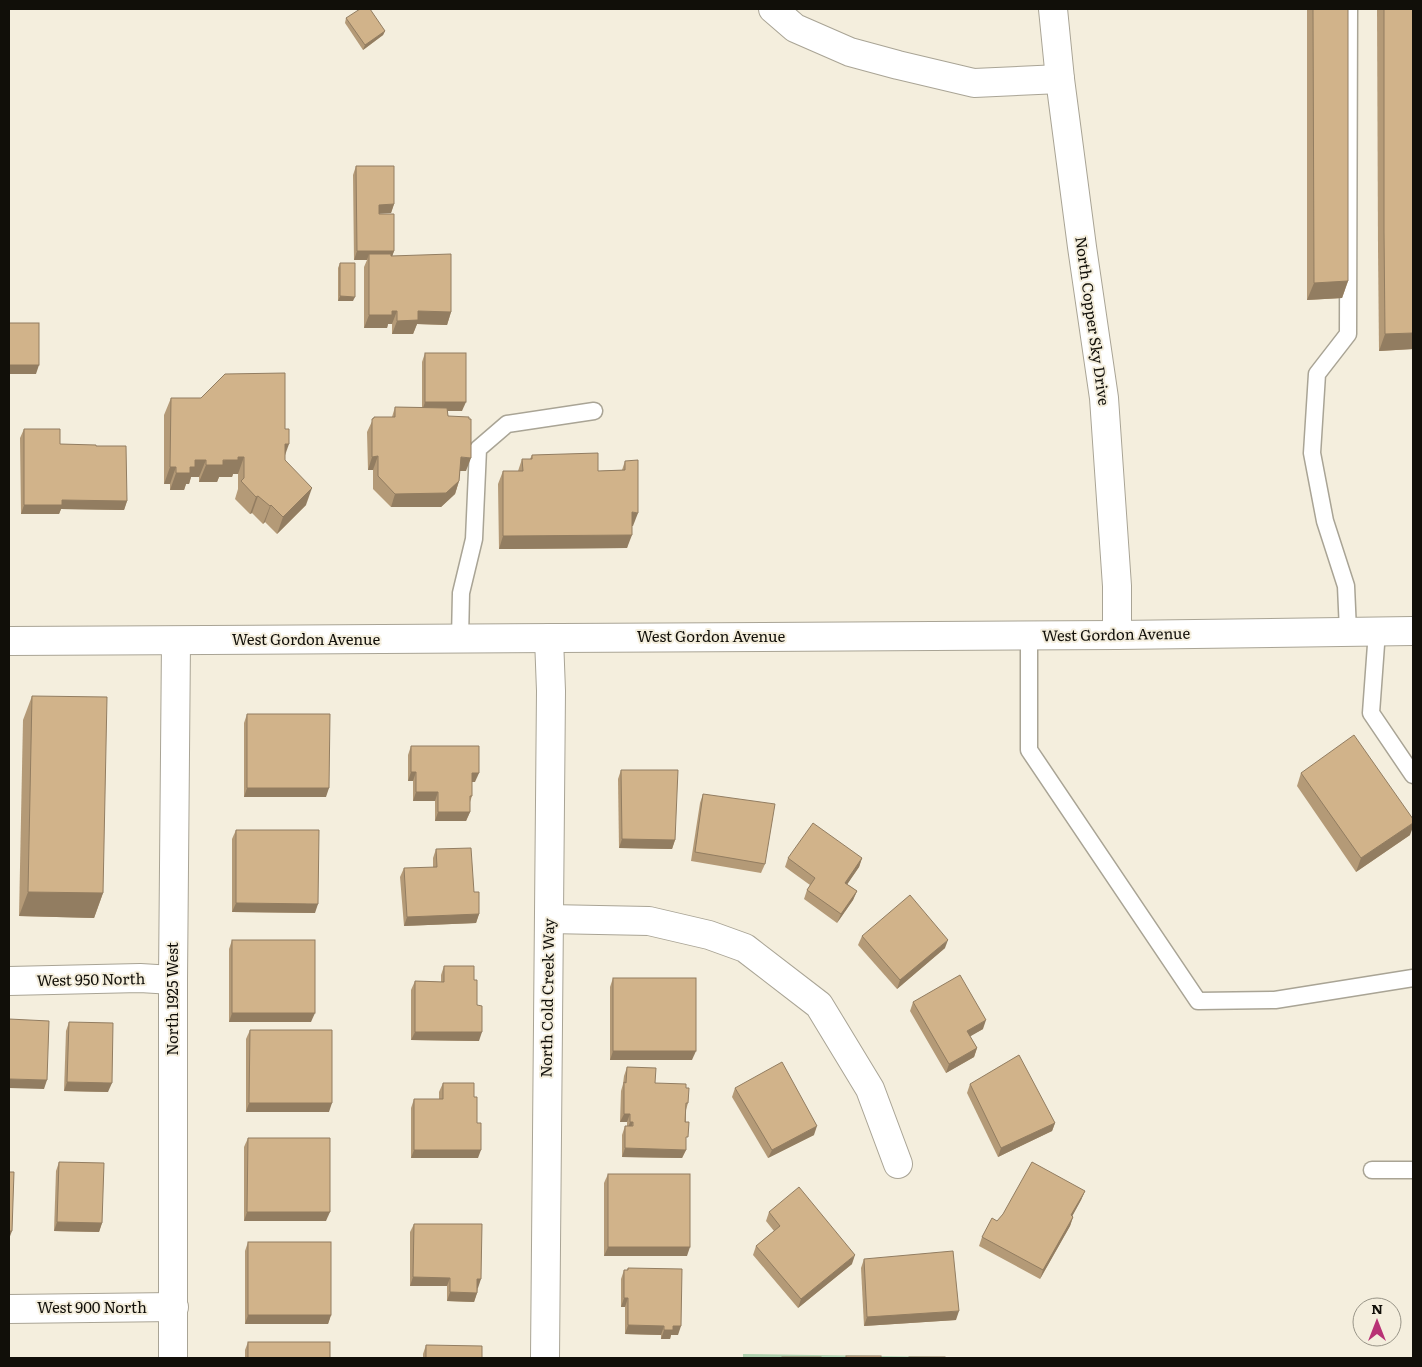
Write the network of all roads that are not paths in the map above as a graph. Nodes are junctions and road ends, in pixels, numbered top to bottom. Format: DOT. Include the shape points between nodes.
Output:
graph roads {
  1 [pos="773,9"];
  2 [pos="1053,9"];
  3 [pos="1349,9"];
  4 [pos="1060,79"];
  5 [pos="594,411"];
  6 [pos="1348,631"];
  7 [pos="1377,631"];
  8 [pos="1413,631"];
  9 [pos="1117,635"];
  10 [pos="1029,636"];
  11 [pos="549,638"];
  12 [pos="460,639"];
  13 [pos="9,641"];
  14 [pos="176,641"];
  15 [pos="1413,775"];
  16 [pos="549,919"];
  17 [pos="1413,978"];
  18 [pos="173,980"];
  19 [pos="9,981"];
  20 [pos="898,1164"];
  21 [pos="1372,1170"];
  22 [pos="1413,1170"];
  23 [pos="174,1307"];
  24 [pos="9,1308"];
  25 [pos="173,1358"];
  26 [pos="545,1358"];
  1 -- 4 [label="street" via="795,28 850,52 898,65 974,83"];
  2 -- 4 [label="street, North Copper Sky Drive"];
  3 -- 6 [label="lane" via="1348,334 1317,374 1312,453 1324,521 1346,586"];
  4 -- 9 [label="street, North Copper Sky Drive" via="1104,398 1117,586"];
  5 -- 12 [label="lane" via="507,424 478,449 474,539 461,593"];
  6 -- 7 [label="street, West Gordon Avenue"];
  6 -- 9 [label="street, West Gordon Avenue"];
  7 -- 8 [label="street, West Gordon Avenue"];
  7 -- 15 [label="lane" via="1371,713"];
  9 -- 10 [label="street, West Gordon Avenue"];
  10 -- 11 [label="street, West Gordon Avenue"];
  10 -- 17 [label="lane" via="1028,750 1198,1001 1275,1000"];
  11 -- 12 [label="street, West Gordon Avenue"];
  11 -- 16 [label="street, North Cold Creek Way"];
  12 -- 14 [label="street, West Gordon Avenue"];
  13 -- 14 [label="street, West Gordon Avenue"];
  14 -- 18 [label="street, North 1925 West"];
  16 -- 20 [label="street" via="649,921 709,935 746,948 819,1005 870,1089"];
  16 -- 26 [label="street, North Cold Creek Way"];
  18 -- 19 [label="street, West 950 North"];
  18 -- 23 [label="street, North 1925 West"];
  21 -- 22 [label="lane"];
  23 -- 24 [label="street, West 900 North"];
  23 -- 25 [label="street, North 1925 West"];
}
